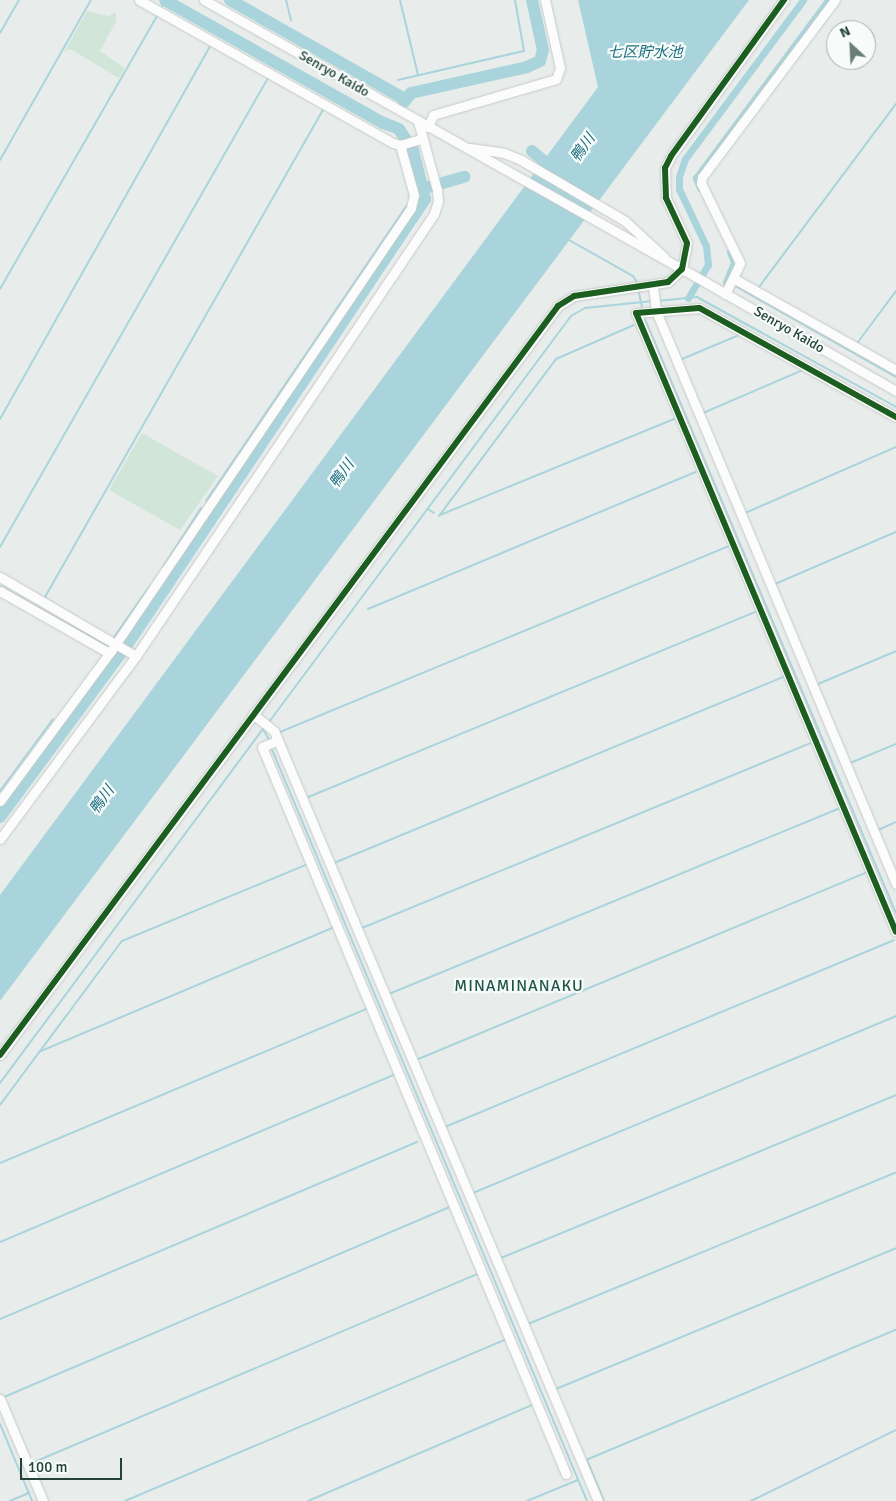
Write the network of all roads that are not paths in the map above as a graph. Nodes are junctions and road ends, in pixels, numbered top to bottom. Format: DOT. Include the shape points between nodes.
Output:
graph roads {
  1 [pos="140,0"];
  2 [pos="204,0"];
  3 [pos="545,0"];
  4 [pos="784,0"];
  5 [pos="835,0"];
  6 [pos="418,122"];
  7 [pos="428,127"];
  8 [pos="418,140"];
  9 [pos="402,145"];
  10 [pos="465,147"];
  11 [pos="682,269"];
  12 [pos="733,278"];
  13 [pos="653,289"];
  14 [pos="725,294"];
  15 [pos="655,309"];
  16 [pos="896,370"];
  17 [pos="896,391"];
  18 [pos="896,418"];
  19 [pos="0,577"];
  20 [pos="0,591"];
  21 [pos="116,649"];
  22 [pos="136,656"];
  23 [pos="255,716"];
  24 [pos="272,742"];
  25 [pos="0,801"];
  26 [pos="0,839"];
  27 [pos="896,884"];
  28 [pos="896,932"];
  29 [pos="0,1055"];
  30 [pos="0,1399"];
  31 [pos="566,1474"];
  32 [pos="43,1501"];
  33 [pos="598,1501"];
  1 -- 9 [label="street"];
  2 -- 6 [label="street, Senryo Kaido"];
  3 -- 7 [label="street" via="560,68 556,79 433,115"];
  4 -- 11 [label="street" via="665,168 666,198 687,242"];
  5 -- 12 [label="street" via="702,177 701,182 740,263"];
  6 -- 7 [label="street, Senryo Kaido"];
  6 -- 8 [label="street"];
  7 -- 10 [label="street, Senryo Kaido"];
  8 -- 9 [label="street"];
  8 -- 22 [label="street" via="435,186 438,201 434,214"];
  9 -- 21 [label="street" via="414,195 411,208"];
  10 -- 11 [label="street, Senryo Kaido"];
  10 -- 11 [label="street, Senryo Kaido" via="504,153 610,210"];
  11 -- 13 [label="street" via="668,282"];
  11 -- 14 [label="street, Senryo Kaido"];
  12 -- 14 [label="street"];
  12 -- 16 [label="street"];
  13 -- 15 [label="street"];
  13 -- 23 [label="street" via="574,296 558,306"];
  14 -- 17 [label="street, Senryo Kaido"];
  15 -- 18 [label="street" via="699,308"];
  15 -- 27 [label="street"];
  15 -- 28 [label="street" via="636,313 637,322"];
  19 -- 21 [label="street"];
  20 -- 21 [label="street"];
  21 -- 22 [label="street"];
  21 -- 25 [label="street"];
  22 -- 26 [label="street"];
  23 -- 24 [label="street" via="272,730"];
  23 -- 29 [label="street"];
  24 -- 31 [label="street" via="262,748"];
  24 -- 33 [label="street"];
  30 -- 32 [label="street"];
}
